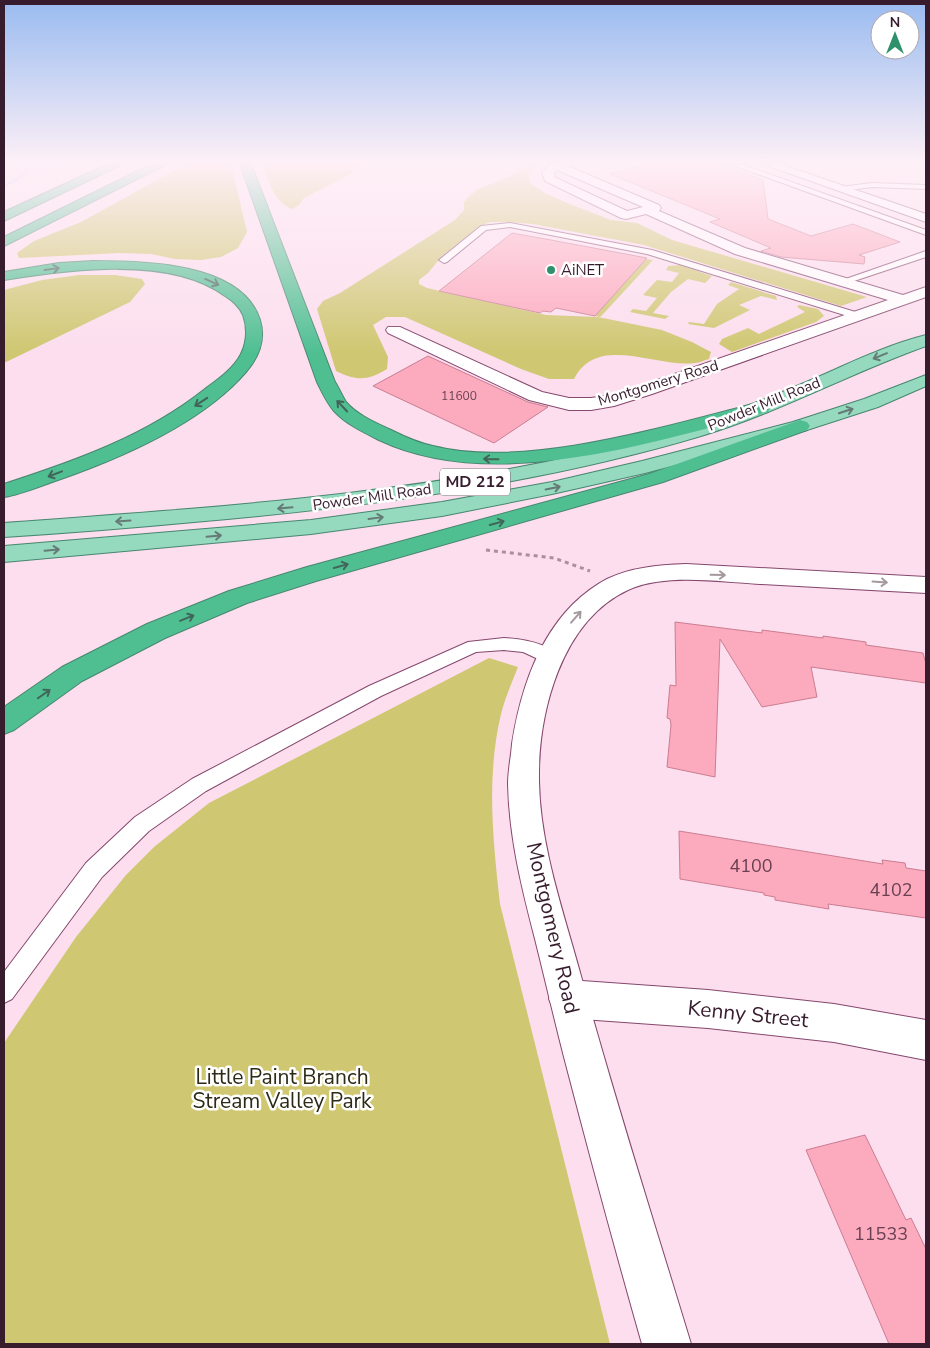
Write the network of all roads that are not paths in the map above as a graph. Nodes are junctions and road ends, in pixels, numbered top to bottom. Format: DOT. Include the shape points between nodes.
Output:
graph roads {
  1 [pos="35,227"];
  2 [pos="268,227"];
  3 [pos="488,227"];
  4 [pos="523,227"];
  5 [pos="685,227"];
  6 [pos="909,227"];
  7 [pos="926,233"];
  8 [pos="4,242"];
  9 [pos="926,254"];
  10 [pos="444,260"];
  11 [pos="4,276"];
  12 [pos="845,281"];
  13 [pos="926,292"];
  14 [pos="903,300"];
  15 [pos="858,316"];
  16 [pos="394,330"];
  17 [pos="926,340"];
  18 [pos="926,380"];
  19 [pos="762,408"];
  20 [pos="800,426"];
  21 [pos="4,491"];
  22 [pos="4,530"];
  23 [pos="4,554"];
  24 [pos="926,585"];
  25 [pos="549,658"];
  26 [pos="4,722"];
  27 [pos="4,990"];
  28 [pos="568,999"];
  29 [pos="926,1040"];
  30 [pos="666,1344"];
  1 -- 8 [label="highway"];
  19 -- 2 [label="highway, one-way" via="655,435 518,459 473,459 431,453 388,438 340,405 326,382"];
  3 -- 10 [label="lane"];
  4 -- 15 [label="lane" via="649,252"];
  5 -- 12 [label="street" via="746,254"];
  6 -- 7 [label="lane"];
  9 -- 12 [label="lane"];
  11 -- 21 [label="highway, one-way" via="107,264 183,272 234,293 250,309 255,328 252,349 236,373 208,398 162,427 97,458"];
  12 -- 14 [label="street"];
  13 -- 14 [label="street, Montgomery Road"];
  14 -- 15 [label="street, Montgomery Road"];
  15 -- 16 [label="street, Montgomery Road" via="646,390 591,404 569,404 536,396"];
  17 -- 19 [label="main road, Powder Mill Road / MD 212, one-way" via="884,354"];
  20 -- 18 [label="main road, Powder Mill Road / MD 212, one-way" via="871,403"];
  19 -- 22 [label="main road, Powder Mill Road / MD 212, one-way" via="628,450 431,490 308,506"];
  23 -- 20 [label="main road, Powder Mill Road / MD 212, one-way" via="311,527 442,509 598,478"];
  26 -- 20 [label="highway, one-way" via="72,674 156,631 238,597 656,478"];
  25 -- 24 [label="street, Montgomery Road, one-way" via="579,613 606,591 640,577 745,575"];
  25 -- 27 [label="lane" via="526,646 474,646 375,692 199,785 142,824 94,870"];
  25 -- 28 [label="street, Montgomery Road" via="528,733 524,787 534,864"];
  28 -- 29 [label="street, Kenny Street" via="708,1009 824,1022"];
  28 -- 30 [label="street, Montgomery Road"];
}
